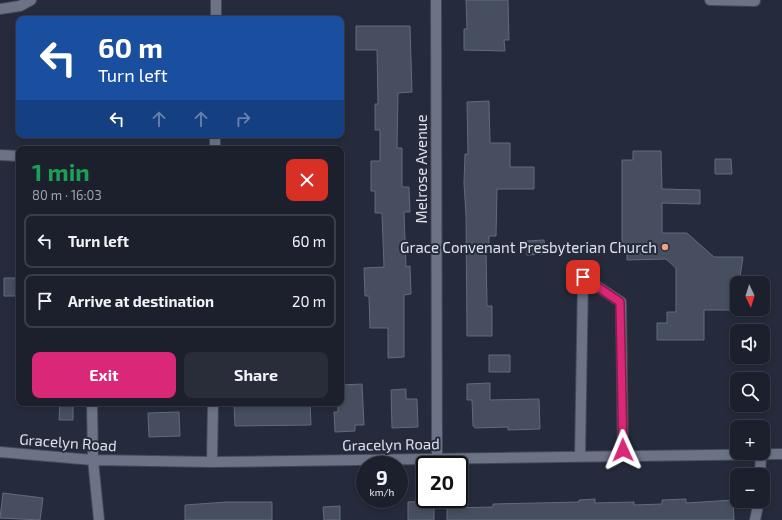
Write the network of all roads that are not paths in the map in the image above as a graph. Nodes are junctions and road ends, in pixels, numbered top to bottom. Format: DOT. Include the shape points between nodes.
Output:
graph roads {
  1 [pos="31,0"];
  2 [pos="216,0"];
  3 [pos="436,0"];
  4 [pos="710,0"];
  5 [pos="755,1"];
  6 [pos="0,9"];
  7 [pos="216,16"];
  8 [pos="0,156"];
  9 [pos="16,156"];
  10 [pos="92,406"];
  11 [pos="213,406"];
  12 [pos="0,452"];
  13 [pos="730,454"];
  14 [pos="770,454"];
  15 [pos="782,454"];
  16 [pos="437,456"];
  17 [pos="580,456"];
  18 [pos="623,456"];
  19 [pos="416,458"];
  20 [pos="468,458"];
  21 [pos="93,460"];
  22 [pos="212,462"];
  23 [pos="758,508"];
  24 [pos="99,520"];
  25 [pos="755,520"];
  1 -- 6 [label="street" via="20,6"];
  2 -- 7 [label="street"];
  3 -- 16 [label="street, Melrose Avenue"];
  4 -- 5 [label="street"];
  8 -- 9 [label="street"];
  10 -- 21 [label="street"];
  11 -- 22 [label="street"];
  12 -- 21 [label="street, Gracelyn Road"];
  13 -- 18 [label="street, Gracelyn Road"];
  14 -- 15 [label="street, Gracelyn Road"];
  17 -- 18 [label="street, Gracelyn Road"];
  17 -- 18 [label="street" via="583,277 620,302"];
  17 -- 20 [label="street, Gracelyn Road"];
  19 -- 22 [label="street, Gracelyn Road"];
  21 -- 22 [label="street, Gracelyn Road"];
  21 -- 24 [label="street"];
  23 -- 25 [label="street"];
}
